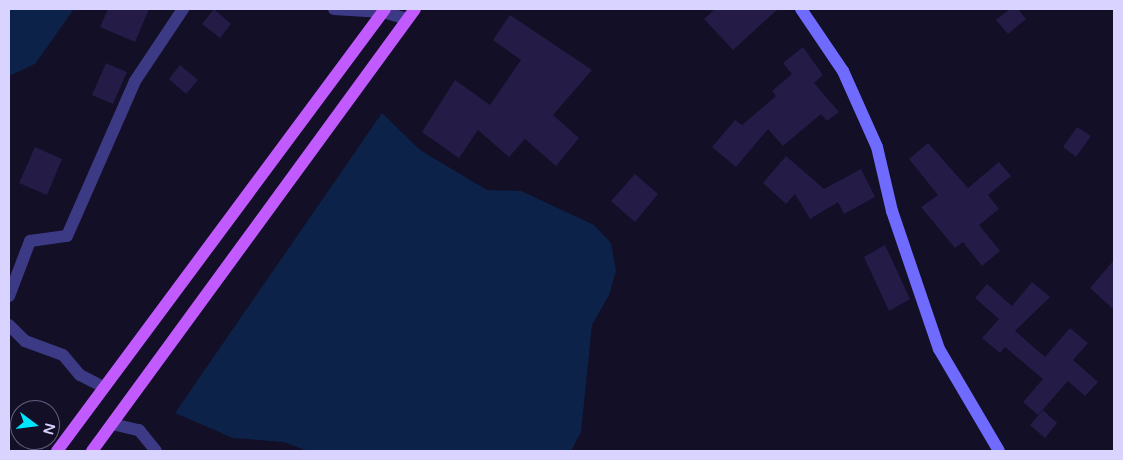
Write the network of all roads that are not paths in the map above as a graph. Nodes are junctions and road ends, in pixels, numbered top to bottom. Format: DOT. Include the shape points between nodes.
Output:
graph roads {
  1 [pos="183,9"];
  2 [pos="334,9"];
  3 [pos="801,9"];
  4 [pos="384,10"];
  5 [pos="411,14"];
  6 [pos="9,296"];
  7 [pos="9,325"];
  8 [pos="104,387"];
  9 [pos="112,424"];
  10 [pos="57,451"];
  11 [pos="92,451"];
  12 [pos="156,451"];
  13 [pos="999,451"];
  1 -- 6 [label="street" via="135,81 67,236 30,241"];
  2 -- 4 [label="street"];
  3 -- 13 [label="main road" via="843,71 877,147 892,211 939,349"];
  4 -- 5 [label="street"];
  4 -- 8 [label="main road"];
  5 -- 9 [label="main road"];
  7 -- 8 [label="street" via="25,342 63,355 80,375"];
  8 -- 10 [label="main road"];
  9 -- 11 [label="main road"];
  9 -- 12 [label="street" via="139,430"];
}
